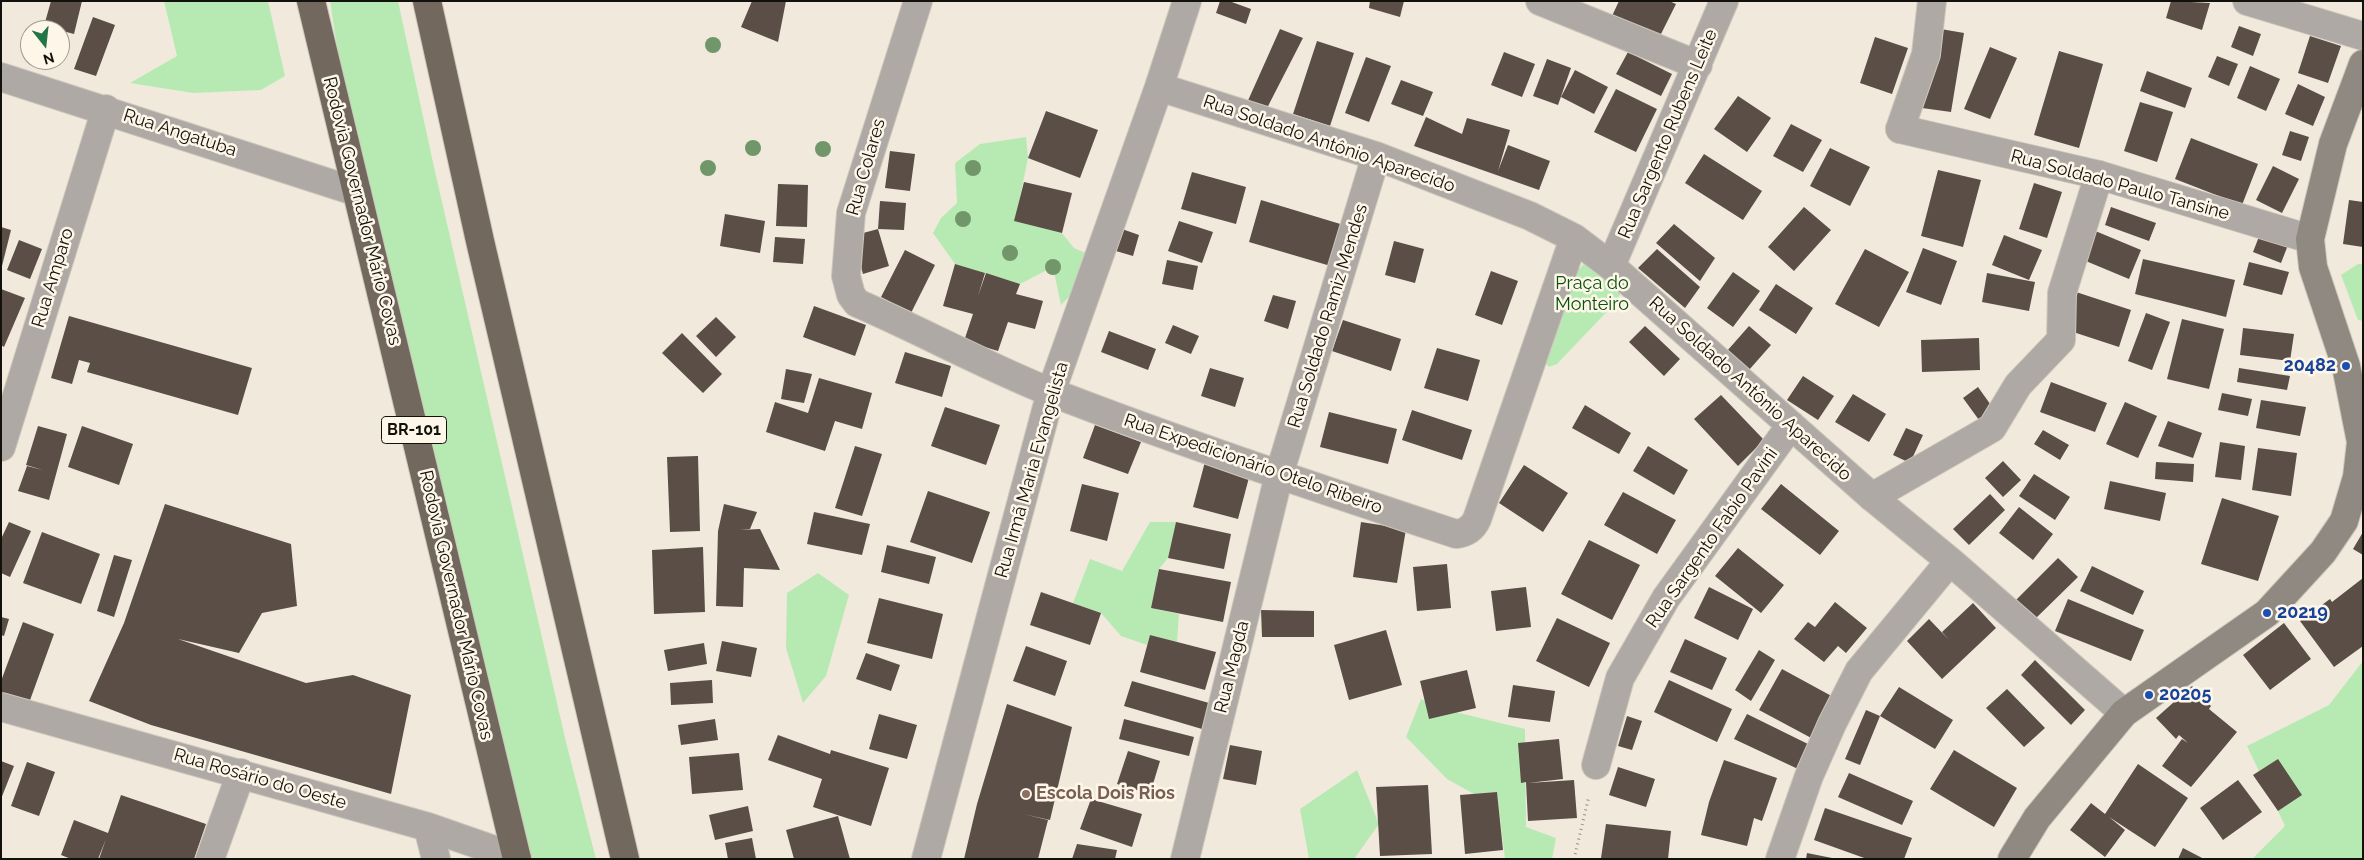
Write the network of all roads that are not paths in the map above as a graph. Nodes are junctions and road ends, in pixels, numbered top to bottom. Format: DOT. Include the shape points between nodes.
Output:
graph roads {
  1 [pos="311,1"];
  2 [pos="428,1"];
  3 [pos="918,1"];
  4 [pos="1187,1"];
  5 [pos="1540,1"];
  6 [pos="1724,1"];
  7 [pos="1932,1"];
  8 [pos="2247,1"];
  9 [pos="2363,36"];
  10 [pos="2363,64"];
  11 [pos="1698,65"];
  12 [pos="1,77"];
  13 [pos="1159,87"];
  14 [pos="106,109"];
  15 [pos="1376,156"];
  16 [pos="2099,175"];
  17 [pos="358,192"];
  18 [pos="1574,238"];
  19 [pos="2310,239"];
  20 [pos="1612,266"];
  21 [pos="1051,392"];
  22 [pos="1791,425"];
  23 [pos="1,447"];
  24 [pos="1279,475"];
  25 [pos="1872,497"];
  26 [pos="1950,560"];
  27 [pos="1,707"];
  28 [pos="2124,713"];
  29 [pos="1596,765"];
  30 [pos="241,773"];
  31 [pos="428,827"];
  32 [pos="517,858"];
  33 [pos="210,859"];
  34 [pos="436,859"];
  35 [pos="625,859"];
  36 [pos="926,859"];
  37 [pos="1185,859"];
  38 [pos="1780,859"];
  39 [pos="2012,859"];
  1 -- 17 [label="highway, Rodovia Governador Mário Covas / BR-101"];
  2 -- 35 [label="highway" via="480,241"];
  3 -- 21 [label="street, Rua Colares" via="851,213 846,276 851,295 857,303"];
  4 -- 13 [label="street, Rua Irmã Maria Evangelista"];
  5 -- 11 [label="street"];
  6 -- 11 [label="street, Rua Sargento Rubens Leite"];
  7 -- 16 [label="street, Rua Soldado Paulo Tansine" via="1926,54 1900,129"];
  8 -- 9 [label="street"];
  10 -- 19 [label="main road" via="2333,144"];
  11 -- 20 [label="street, Rua Sargento Rubens Leite"];
  12 -- 14 [label="street, Rua Angatuba"];
  13 -- 15 [label="street, Rua Soldado Antônio Aparecido"];
  13 -- 21 [label="street, Rua Irmã Maria Evangelista"];
  14 -- 17 [label="street, Rua Angatuba"];
  14 -- 23 [label="street, Rua Amparo"];
  15 -- 18 [label="street, Rua Soldado Antônio Aparecido" via="1530,216"];
  15 -- 24 [label="street, Rua Soldado Ramiz Mendes"];
  16 -- 19 [label="street, Rua Soldado Paulo Tansine"];
  16 -- 25 [label="street" via="2062,293 2061,340 2018,385 1992,428"];
  17 -- 32 [label="highway, Rodovia Governador Mário Covas / BR-101"];
  18 -- 20 [label="street, Rua Soldado Antônio Aparecido"];
  18 -- 24 [label="street, Rua Expedicionário Otelo Ribeiro" via="1477,519 1467,531 1456,534"];
  19 -- 28 [label="main road" via="2313,267 2346,366 2361,442 2357,477 2344,522 2323,552 2267,613"];
  20 -- 22 [label="street, Rua Soldado Antônio Aparecido"];
  21 -- 24 [label="street, Rua Expedicionário Otelo Ribeiro"];
  21 -- 36 [label="street, Rua Irmã Maria Evangelista"];
  22 -- 25 [label="street, Rua Soldado Antônio Aparecido"];
  22 -- 29 [label="street, Rua Sargento Fabio Pavini" via="1666,598 1620,678"];
  24 -- 37 [label="street, Rua Magda"];
  25 -- 26 [label="street, Rua Soldado Antônio Aparecido"];
  26 -- 28 [label="street, Rua Soldado Antônio Aparecido"];
  26 -- 38 [label="street" via="1859,671 1809,776"];
  27 -- 30 [label="street, Rua Rosário do Oeste"];
  28 -- 39 [label="main road" via="2037,818"];
  30 -- 31 [label="street, Rua Rosário do Oeste"];
  30 -- 33 [label="street"];
  31 -- 32 [label="street, Rua Rosário do Oeste"];
  31 -- 34 [label="street"];
}
